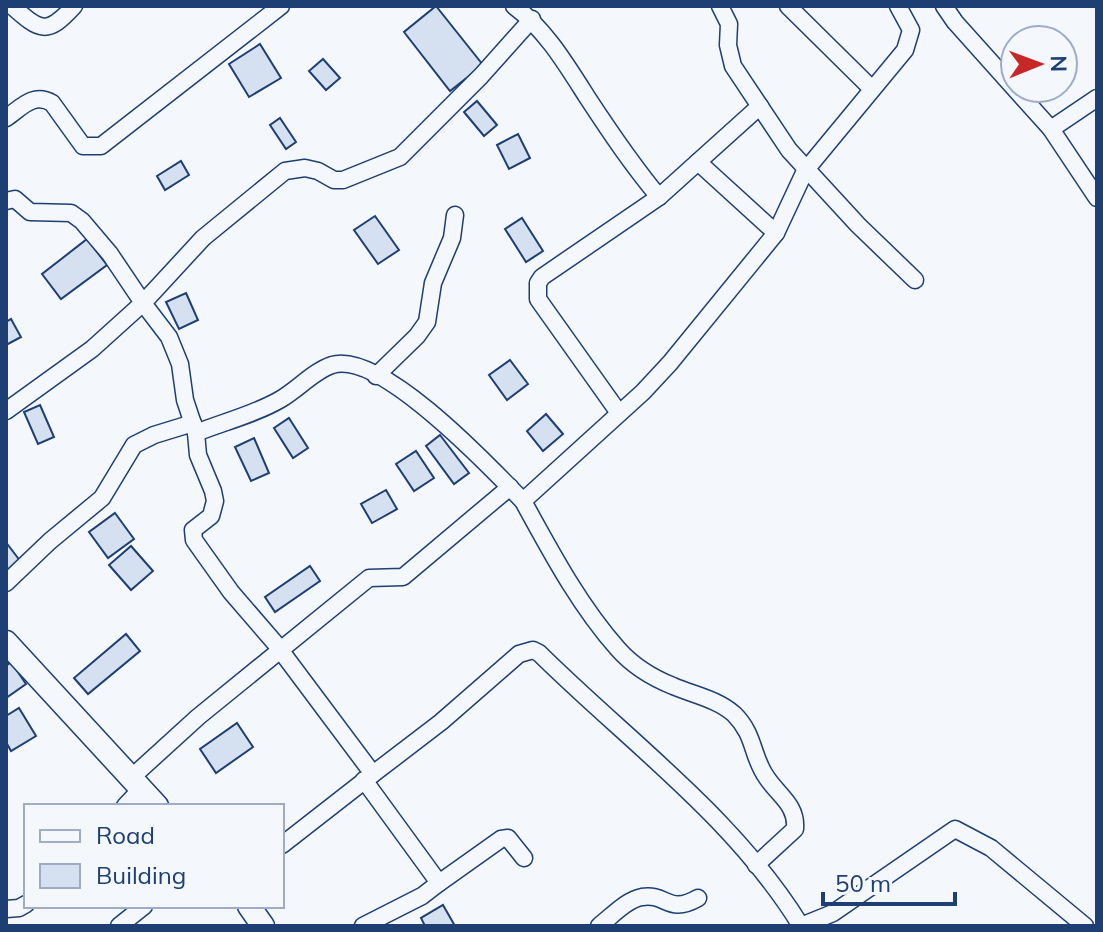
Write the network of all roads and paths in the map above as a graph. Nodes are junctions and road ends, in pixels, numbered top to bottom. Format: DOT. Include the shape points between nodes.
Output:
graph roads {
  1 [pos="12,6"];
  2 [pos="74,6"];
  3 [pos="514,6"];
  4 [pos="720,6"];
  5 [pos="788,6"];
  6 [pos="898,6"];
  7 [pos="944,6"];
  8 [pos="275,8"];
  9 [pos="532,19"];
  10 [pos="872,89"];
  11 [pos="1097,98"];
  12 [pos="760,106"];
  13 [pos="6,118"];
  14 [pos="1051,129"];
  15 [pos="698,162"];
  16 [pos="805,171"];
  17 [pos="659,197"];
  18 [pos="1097,198"];
  19 [pos="6,201"];
  20 [pos="455,215"];
  21 [pos="776,233"];
  22 [pos="915,280"];
  23 [pos="143,303"];
  24 [pos="376,376"];
  25 [pos="6,411"];
  26 [pos="619,413"];
  27 [pos="194,428"];
  28 [pos="510,487"];
  29 [pos="523,501"];
  30 [pos="6,583"];
  31 [pos="6,642"];
  32 [pos="280,651"];
  33 [pos="368,777"];
  34 [pos="136,783"];
  35 [pos="126,804"];
  36 [pos="155,804"];
  37 [pos="284,843"];
  38 [pos="524,858"];
  39 [pos="756,865"];
  40 [pos="439,883"];
  41 [pos="698,898"];
  42 [pos="142,908"];
  43 [pos="250,908"];
  44 [pos="119,926"];
  45 [pos="263,926"];
  46 [pos="363,926"];
  47 [pos="599,926"];
  48 [pos="1085,926"];
  1 -- 2 [label="street" via="33,25 50,28"];
  3 -- 9 [label="street"];
  4 -- 12 [label="street" via="729,24 733,66"];
  5 -- 10 [label="street"];
  6 -- 10 [label="street" via="911,36"];
  7 -- 14 [label="street"];
  8 -- 13 [label="street" via="101,146 83,146 46,99 26,102"];
  9 -- 17 [label="street"];
  9 -- 23 [label="street" via="400,157 343,180 305,168 285,171 203,238"];
  10 -- 16 [label="street"];
  11 -- 14 [label="street"];
  12 -- 15 [label="street"];
  12 -- 16 [label="street"];
  14 -- 18 [label="street"];
  15 -- 17 [label="street"];
  15 -- 21 [label="street"];
  16 -- 21 [label="street"];
  16 -- 22 [label="street"];
  17 -- 26 [label="street" via="538,283 538,299"];
  19 -- 23 [label="street" via="15,199 30,212 71,213 82,221"];
  20 -- 24 [label="street" via="452,238 433,283 427,322"];
  21 -- 26 [label="street" via="670,363"];
  23 -- 25 [label="street" via="92,349"];
  23 -- 27 [label="street" via="169,337"];
  24 -- 27 [label="street" via="349,364 331,365 272,404"];
  24 -- 28 [label="street" via="418,400"];
  26 -- 29 [label="street"];
  27 -- 30 [label="street" via="154,435 134,445 102,498"];
  27 -- 32 [label="street" via="215,501 211,516 193,530 194,540"];
  28 -- 29 [label="street"];
  28 -- 32 [label="street" via="403,577 369,578"];
  29 -- 39 [label="street" via="562,571 619,650 671,686 723,706 749,733 763,773 796,820 795,829"];
  31 -- 34 [label="street"];
  32 -- 33 [label="street"];
  32 -- 34 [label="street" via="198,717"];
  33 -- 37 [label="street"];
  33 -- 39 [label="street" via="519,654 533,650 671,772"];
  33 -- 40 [label="street"];
  34 -- 35 [label="street"];
  34 -- 36 [label="street"];
  38 -- 40 [label="street" via="508,838 501,839"];
  39 -- 48 [label="street" via="801,926 833,913 958,829 1019,869"];
  40 -- 46 [label="street"];
  41 -- 47 [label="street" via="679,905 639,898"];
  42 -- 44 [label="street"];
  43 -- 45 [label="street"];
}
